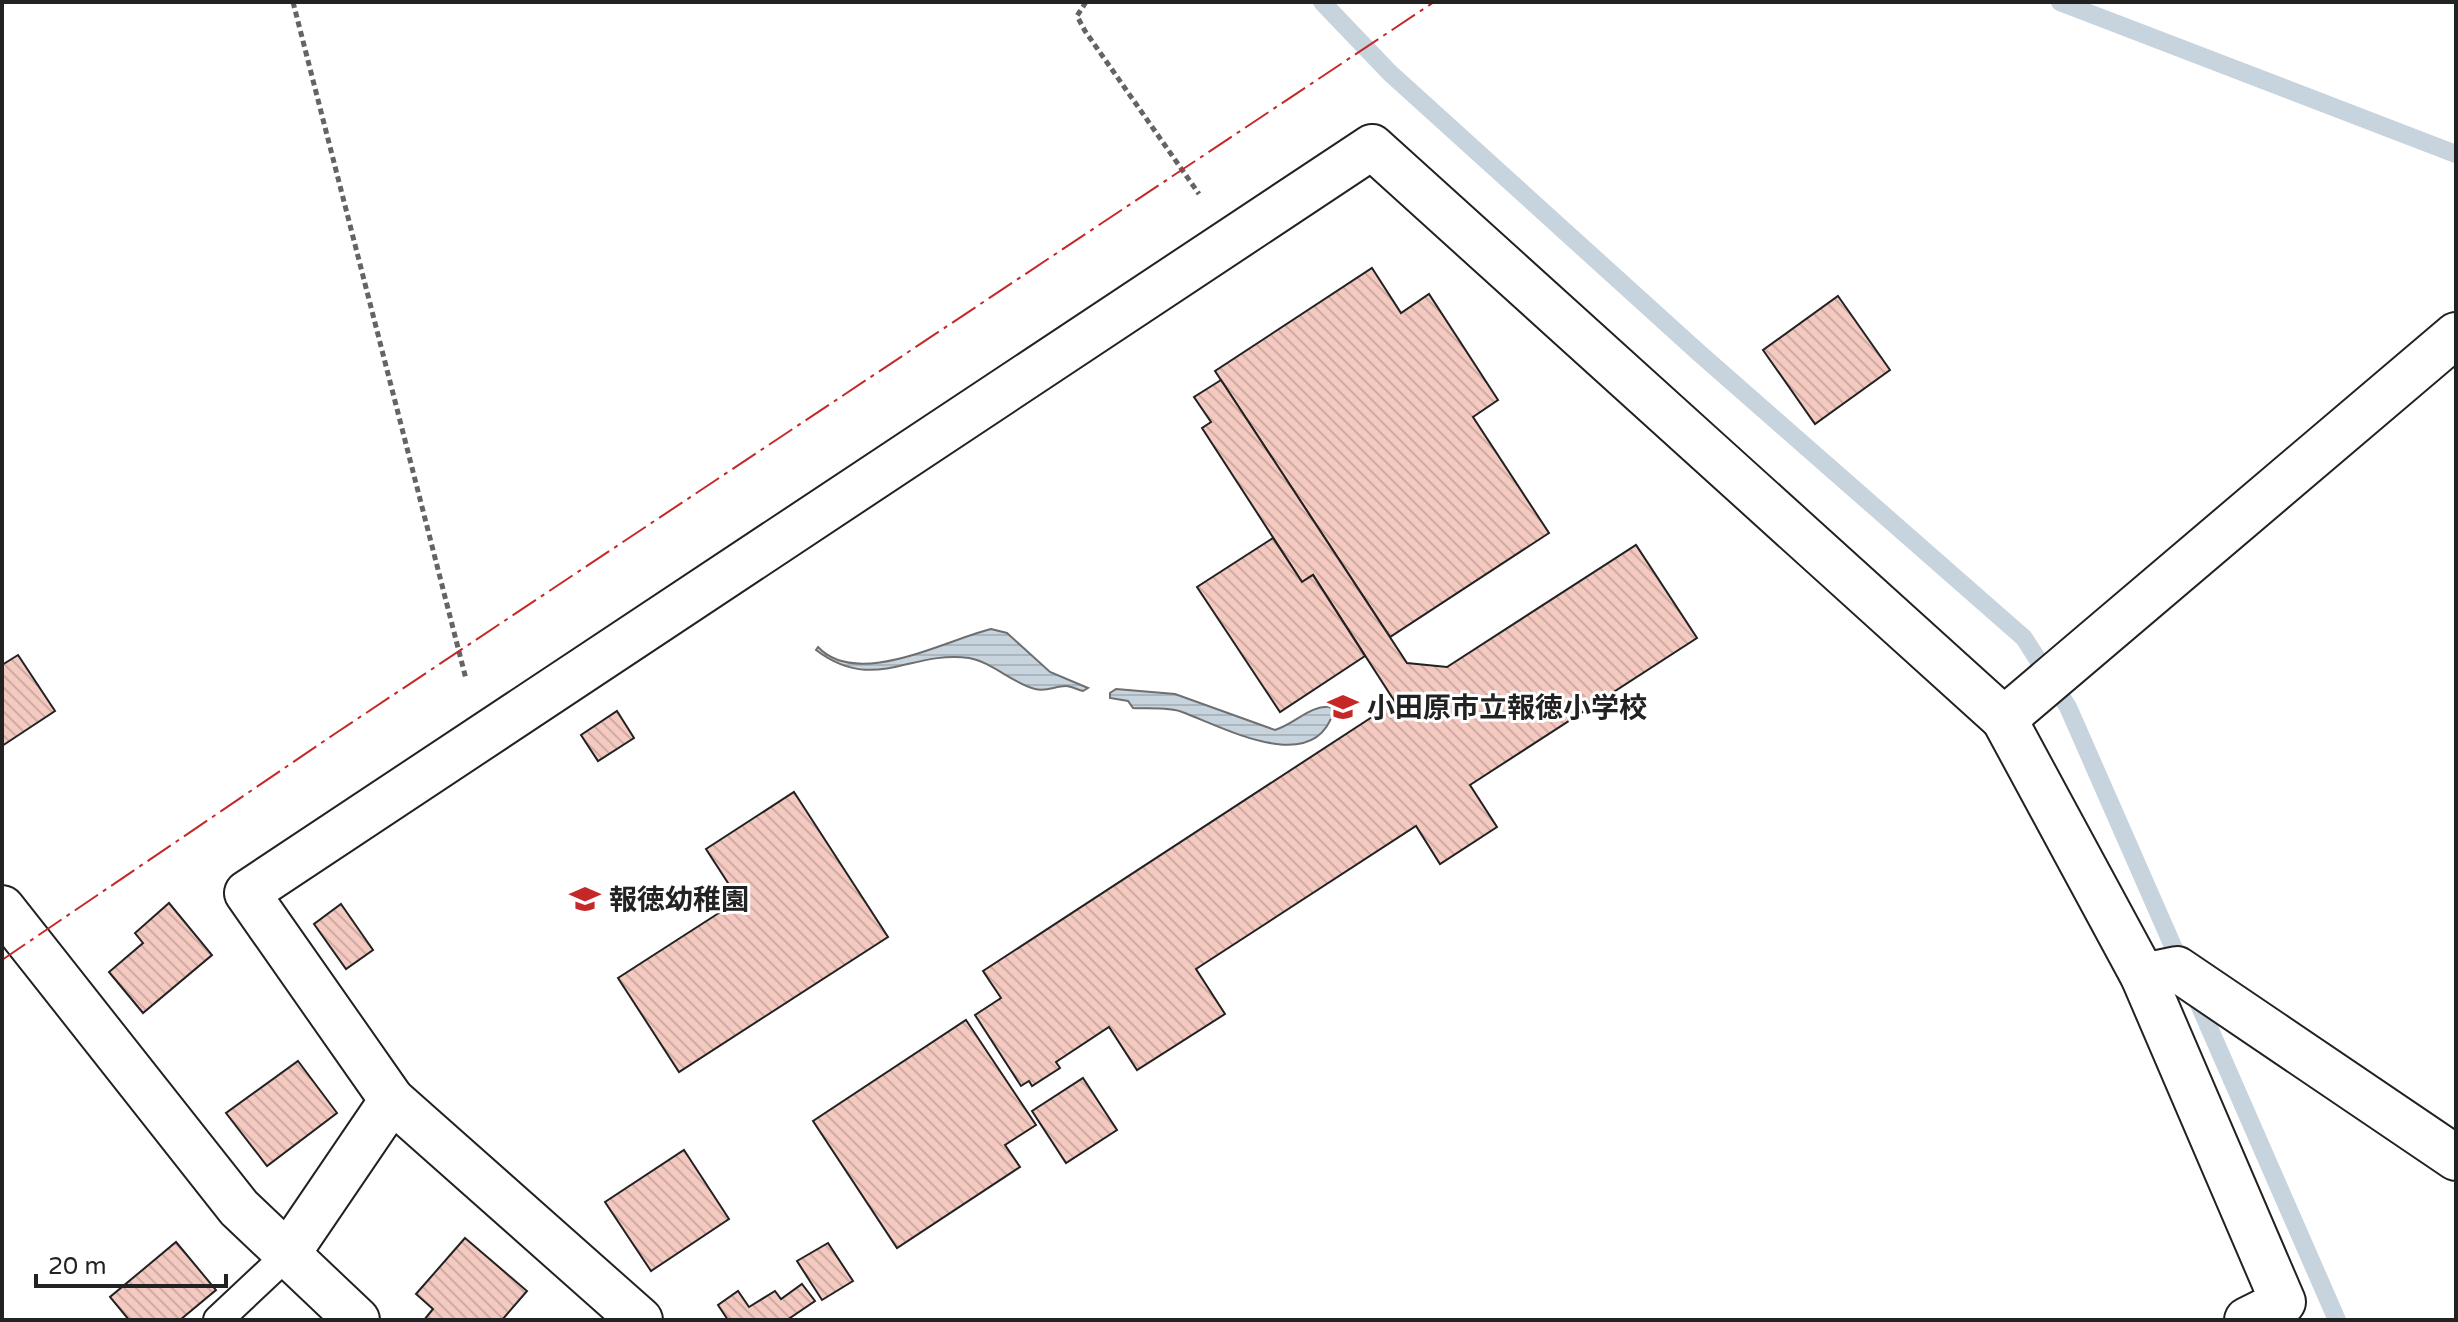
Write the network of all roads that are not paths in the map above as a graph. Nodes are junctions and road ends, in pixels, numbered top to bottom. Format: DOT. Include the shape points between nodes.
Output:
graph roads {
  1 [pos="2456,335"];
  2 [pos="2004,719"];
  3 [pos="2,908"];
  4 [pos="2143,976"];
  5 [pos="392,1100"];
  6 [pos="2456,1158"];
  7 [pos="286,1256"];
  8 [pos="218,1320"];
  9 [pos="357,1320"];
  10 [pos="640,1320"];
  11 [pos="2247,1320"];
  1 -- 2 [label="street"];
  2 -- 4 [label="street"];
  2 -- 5 [label="street" via="1372,147 247,893"];
  3 -- 7 [label="street" via="239,1208"];
  4 -- 6 [label="street" via="2177,969"];
  4 -- 11 [label="street" via="2283,1302"];
  5 -- 7 [label="street"];
  5 -- 10 [label="street"];
  7 -- 8 [label="lane"];
  7 -- 9 [label="street"];
}
